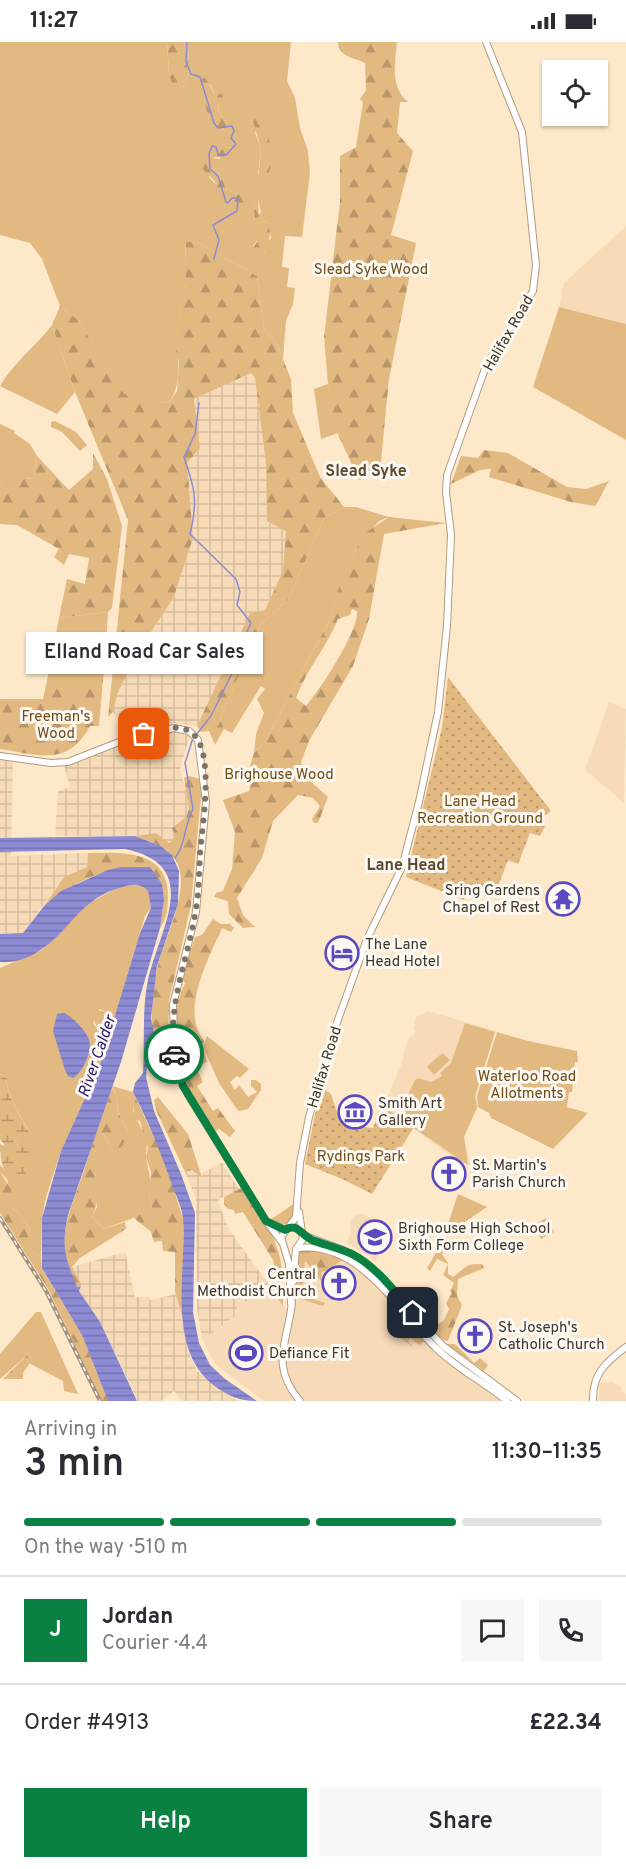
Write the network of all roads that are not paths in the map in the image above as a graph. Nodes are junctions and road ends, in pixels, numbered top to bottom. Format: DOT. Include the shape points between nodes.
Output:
graph roads {
  1 [pos="486,42"];
  2 [pos="0,756"];
  3 [pos="298,1200"];
  4 [pos="266,1221"];
  5 [pos="287,1229"];
  6 [pos="303,1234"];
  7 [pos="284,1244"];
  8 [pos="297,1248"];
  9 [pos="291,1303"];
  10 [pos="626,1347"];
  11 [pos="300,1401"];
  12 [pos="507,1401"];
  13 [pos="517,1401"];
  14 [pos="593,1401"];
  1 -- 3 [label="main road, Halifax Road" via="522,132 536,265 533,291 486,366 447,475 451,535 438,712 409,844 391,894 367,939 311,1109 300,1163"];
  2 -- 4 [label="main road" via="60,763 160,730 178,728 195,736 201,747 206,801 196,912 173,1005 175,1062 188,1095"];
  3 -- 5 [label="main road, Halifax Road" via="296,1217"];
  3 -- 6 [label="main road, Halifax Road"];
  4 -- 5 [label="main road"];
  4 -- 7 [label="main road"];
  5 -- 6 [label="main road" via="297,1228"];
  5 -- 7 [label="main road, Halifax Road"];
  6 -- 8 [label="main road, Halifax Road" via="303,1242"];
  6 -- 13 [label="main road" via="369,1266 442,1346"];
  7 -- 8 [label="main road"];
  7 -- 9 [label="main road, Halifax Road"];
  8 -- 9 [label="main road, Halifax Road"];
  8 -- 12 [label="main road" via="330,1252 363,1269 438,1349"];
  9 -- 11 [label="main road, Halifax Road" via="282,1354 285,1380"];
  10 -- 14 [label="main road" via="607,1361 595,1378"];
}
